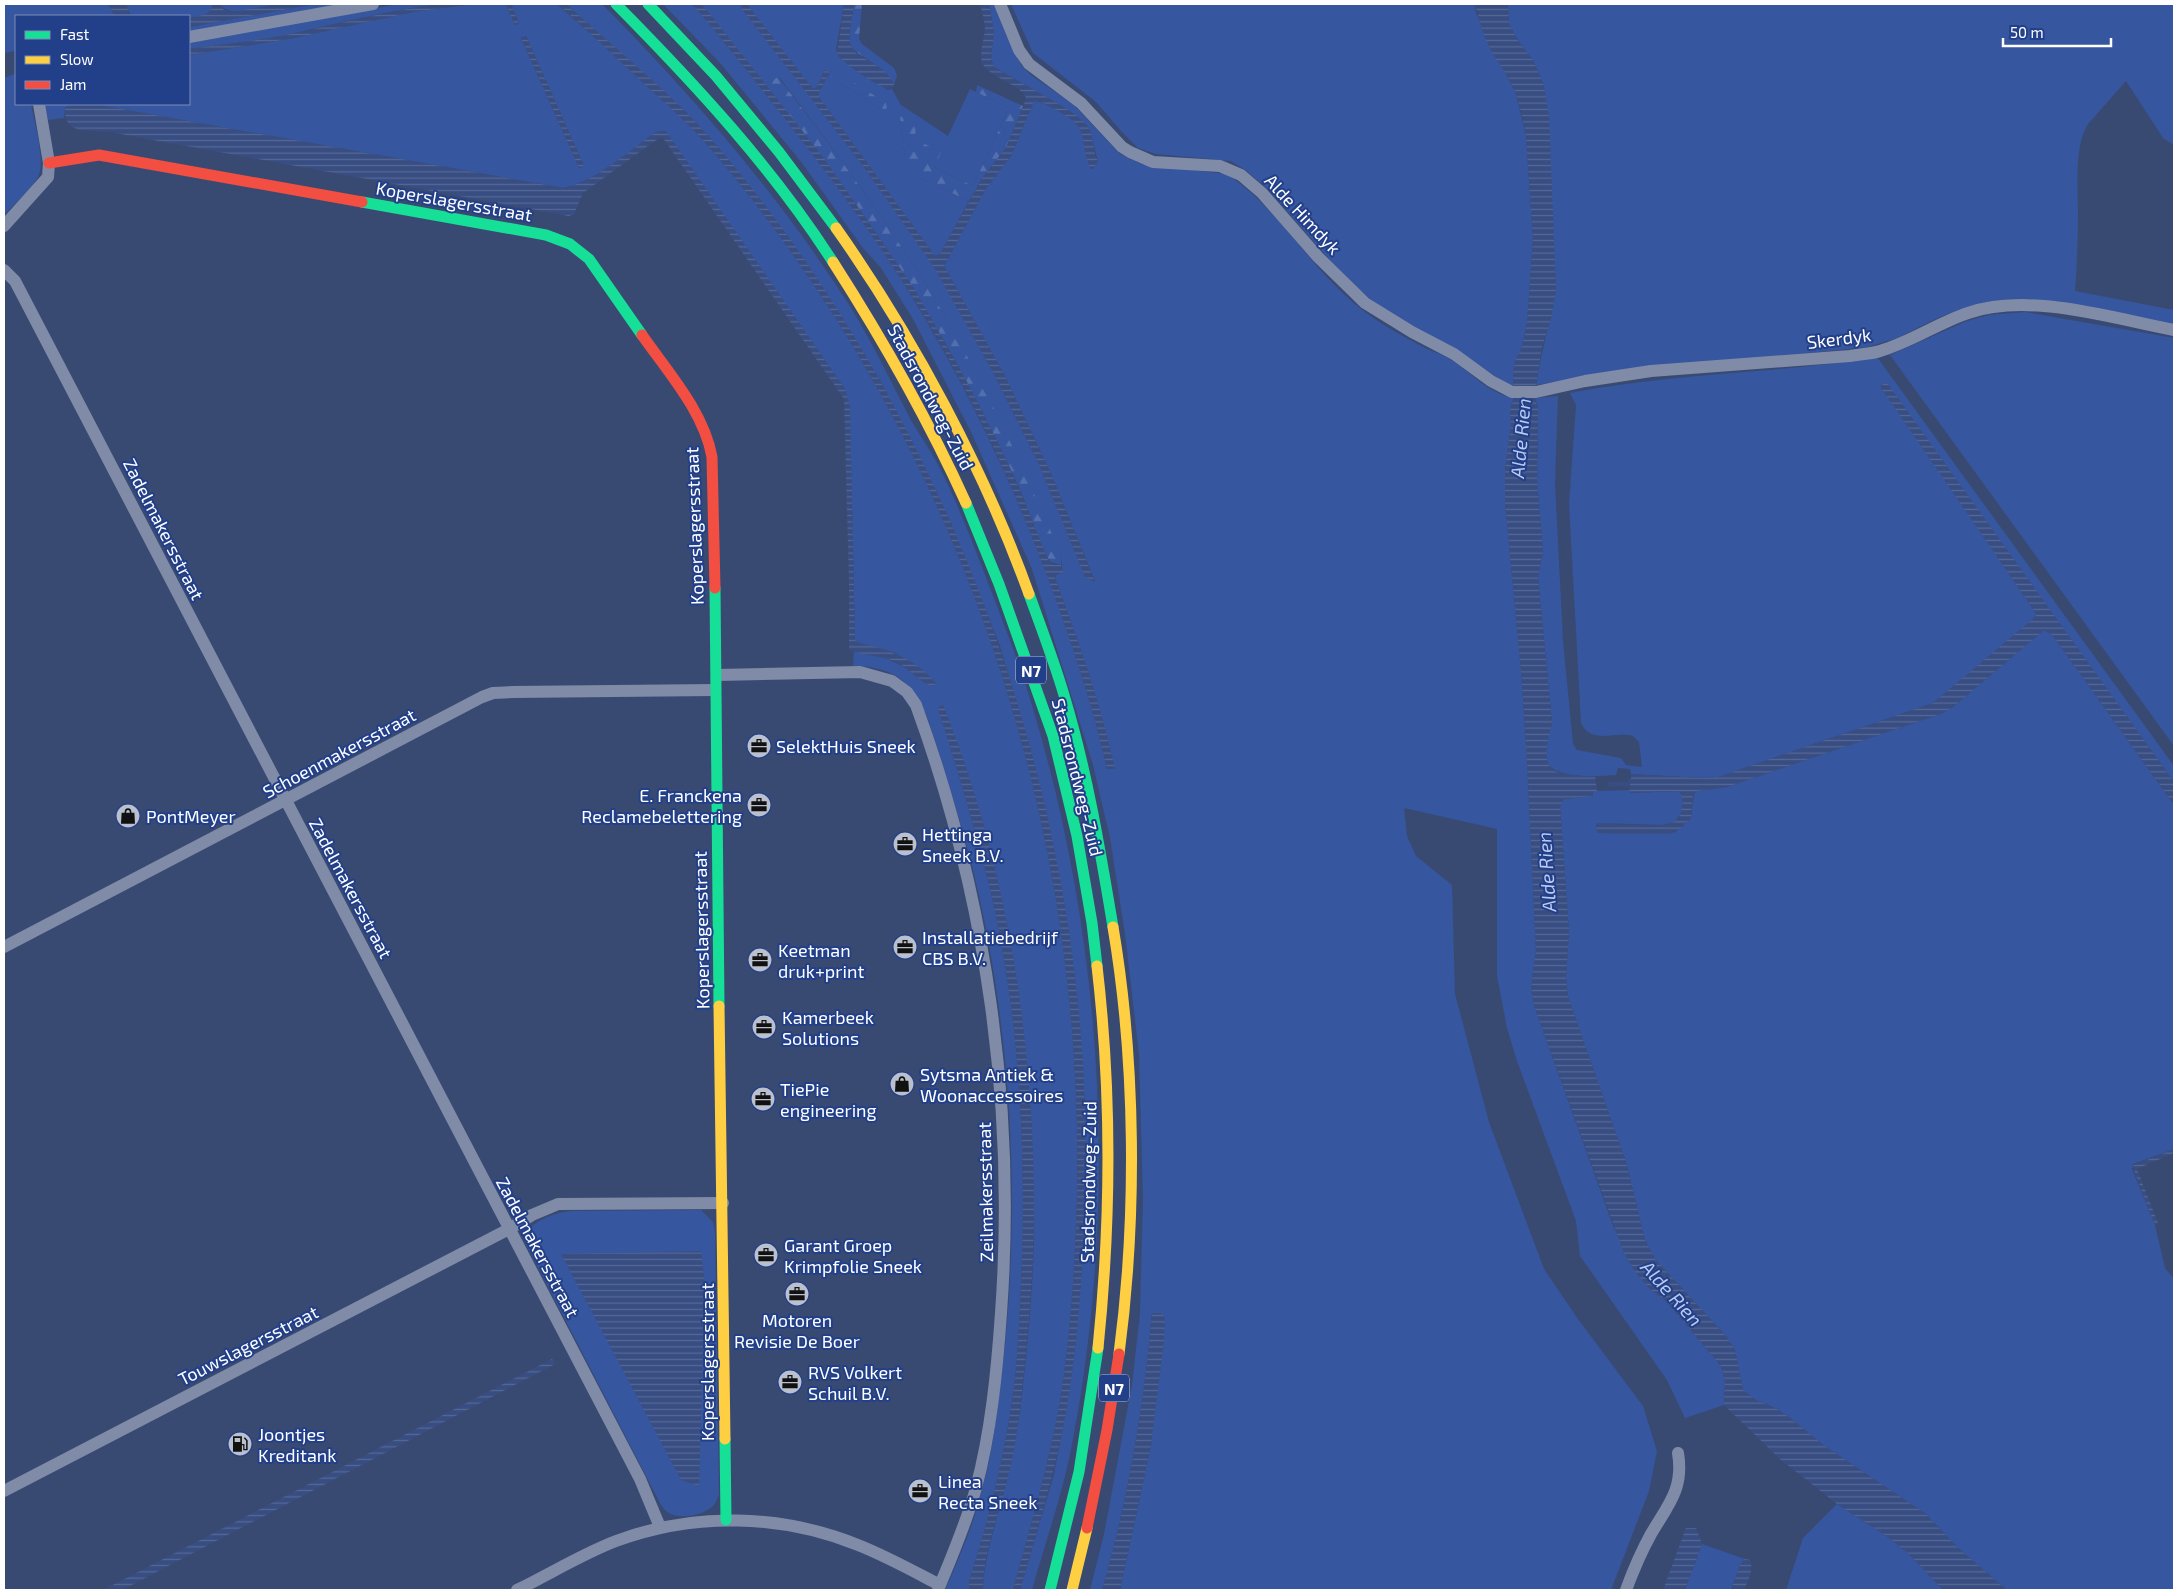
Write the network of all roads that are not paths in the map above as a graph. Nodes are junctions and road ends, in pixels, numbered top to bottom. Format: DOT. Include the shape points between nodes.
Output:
graph roads {
  1 [pos="374,4"];
  2 [pos="616,4"];
  3 [pos="648,4"];
  4 [pos="1000,4"];
  5 [pos="190,37"];
  6 [pos="39,105"];
  7 [pos="49,163"];
  8 [pos="4,226"];
  9 [pos="4,270"];
  10 [pos="2174,330"];
  11 [pos="1560,388"];
  12 [pos="717,674"];
  13 [pos="715,690"];
  14 [pos="286,801"];
  15 [pos="4,947"];
  16 [pos="723,1204"];
  17 [pos="509,1229"];
  18 [pos="1678,1453"];
  19 [pos="4,1491"];
  20 [pos="726,1520"];
  21 [pos="660,1528"];
  22 [pos="939,1588"];
  23 [pos="517,1590"];
  24 [pos="1050,1590"];
  25 [pos="1072,1590"];
  26 [pos="1626,1590"];
  1 -- 5 [label="street"];
  2 -- 24 [label="main road, Stadsrondweg-Zuid / N7" via="704,95 791,202 884,341 971,511 1007,602 1056,748 1092,916 1106,1066 1109,1178 1096,1358 1082,1454"];
  3 -- 25 [label="main road, Stadsrondweg-Zuid / N7" via="720,80 807,186 903,332 949,413 993,504 1056,670 1074,735 1097,831 1122,989 1130,1182 1127,1269 1108,1432"];
  4 -- 11 [label="street, Alde Himdyk" via="1019,50 1029,64 1081,103 1122,147 1153,162 1220,166 1241,175 1262,193 1318,257 1365,303 1454,354 1498,386 1512,392"];
  6 -- 7 [label="street"];
  7 -- 8 [label="street" via="48,177"];
  7 -- 12 [label="main road, Koperslagersstraat" via="99,155 122,158 546,235 578,247 701,420 709,440"];
  9 -- 14 [label="street, Zadelmakersstraat" via="15,281"];
  10 -- 11 [label="street, Skerdyk" via="2063,309 2001,305 1961,315 1880,351 1841,357 1651,371"];
  12 -- 13 [label="main road, Koperslagersstraat"];
  12 -- 22 [label="street, Zeilmakersstraat" via="860,672 892,681 907,692 916,705 964,860 982,945 996,1041 1005,1171 1005,1232 1000,1340 986,1443 959,1543"];
  13 -- 14 [label="street, Schoenmakersstraat" via="493,693"];
  13 -- 16 [label="main road, Koperslagersstraat"];
  14 -- 15 [label="street, Schoenmakersstraat"];
  14 -- 17 [label="street, Zadelmakersstraat"];
  16 -- 17 [label="street" via="558,1204"];
  16 -- 20 [label="main road, Koperslagersstraat"];
  17 -- 19 [label="street, Touwslagersstraat"];
  17 -- 21 [label="street, Zadelmakersstraat" via="640,1479"];
  18 -- 26 [label="street" via="1680,1469 1672,1501 1636,1564"];
  20 -- 21 [label="street"];
  20 -- 22 [label="street" via="779,1523 831,1535 885,1557"];
  21 -- 23 [label="street" via="614,1542"];
}
